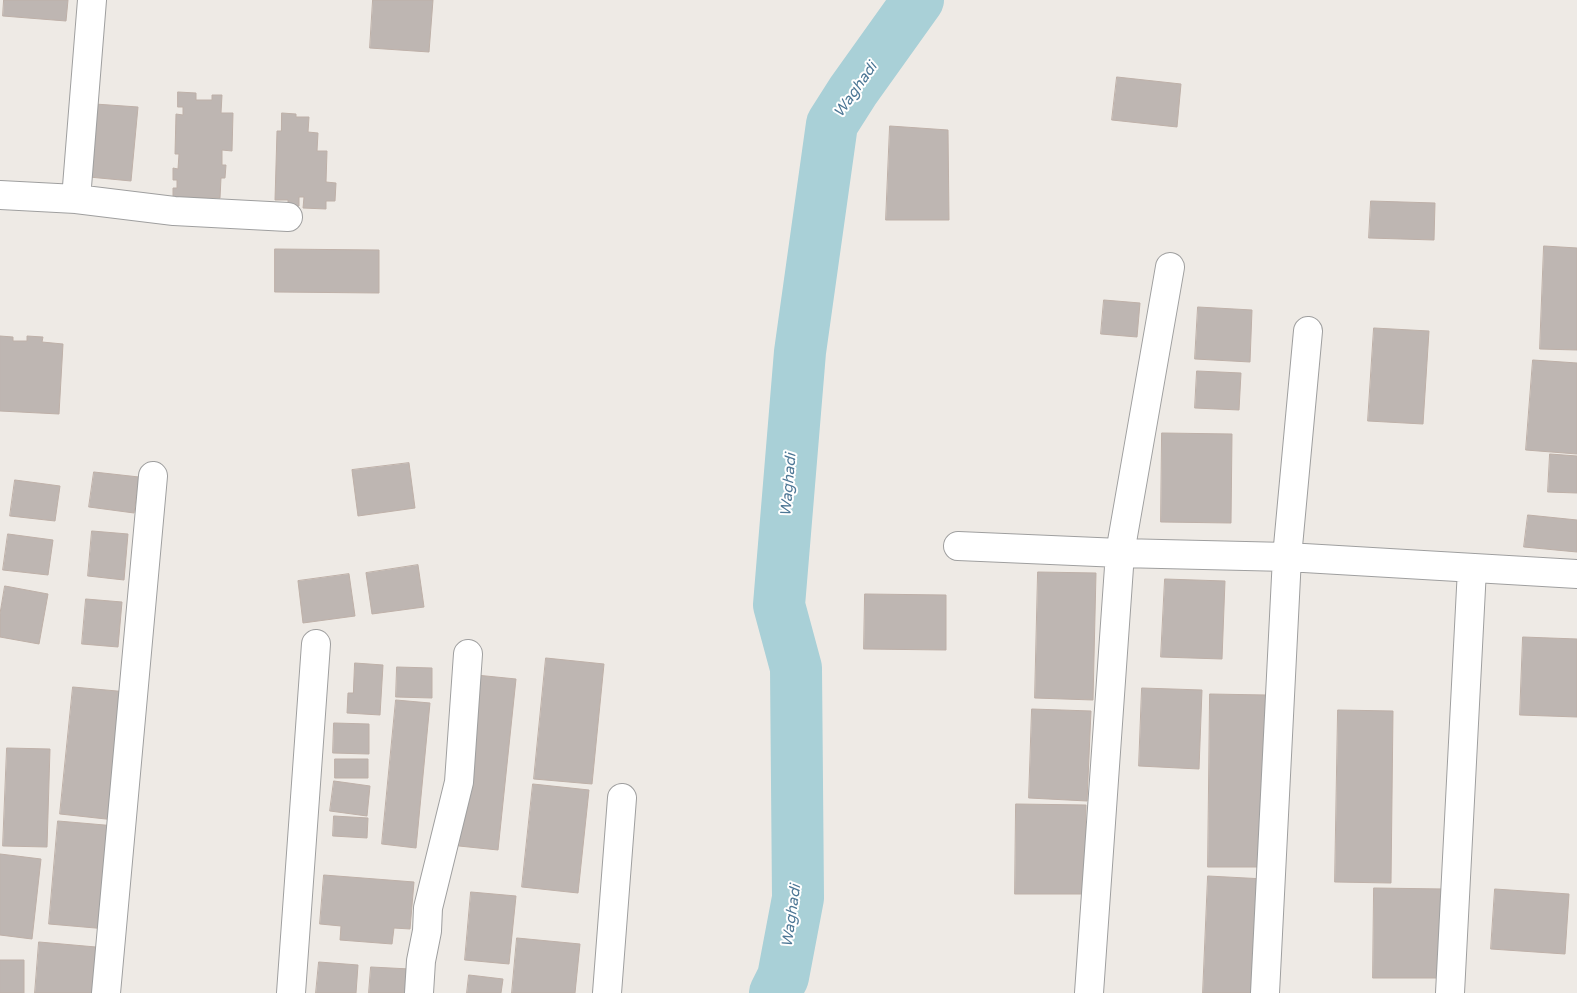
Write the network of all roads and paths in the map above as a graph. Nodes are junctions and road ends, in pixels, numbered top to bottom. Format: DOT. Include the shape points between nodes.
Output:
graph roads {
  1 [pos="92,0"];
  2 [pos="0,195"];
  3 [pos="76,200"];
  4 [pos="288,217"];
  5 [pos="1170,267"];
  6 [pos="1308,331"];
  7 [pos="153,476"];
  8 [pos="958,546"];
  9 [pos="1120,552"];
  10 [pos="1287,557"];
  11 [pos="1472,569"];
  12 [pos="1577,574"];
  13 [pos="316,644"];
  14 [pos="468,654"];
  15 [pos="622,798"];
  16 [pos="106,993"];
  17 [pos="291,993"];
  18 [pos="420,993"];
  19 [pos="606,993"];
  20 [pos="1089,993"];
  21 [pos="1265,993"];
  22 [pos="1450,993"];
  1 -- 3 [label="street"];
  2 -- 3 [label="street"];
  3 -- 4 [label="street" via="174,211"];
  5 -- 9 [label="street"];
  6 -- 10 [label="street"];
  7 -- 16 [label="street"];
  8 -- 9 [label="street"];
  9 -- 10 [label="street"];
  9 -- 20 [label="street"];
  10 -- 11 [label="street"];
  10 -- 21 [label="street"];
  11 -- 12 [label="street"];
  11 -- 22 [label="street"];
  13 -- 17 [label="street"];
  14 -- 18 [label="street" via="459,782 428,908"];
  15 -- 19 [label="street"];
}
